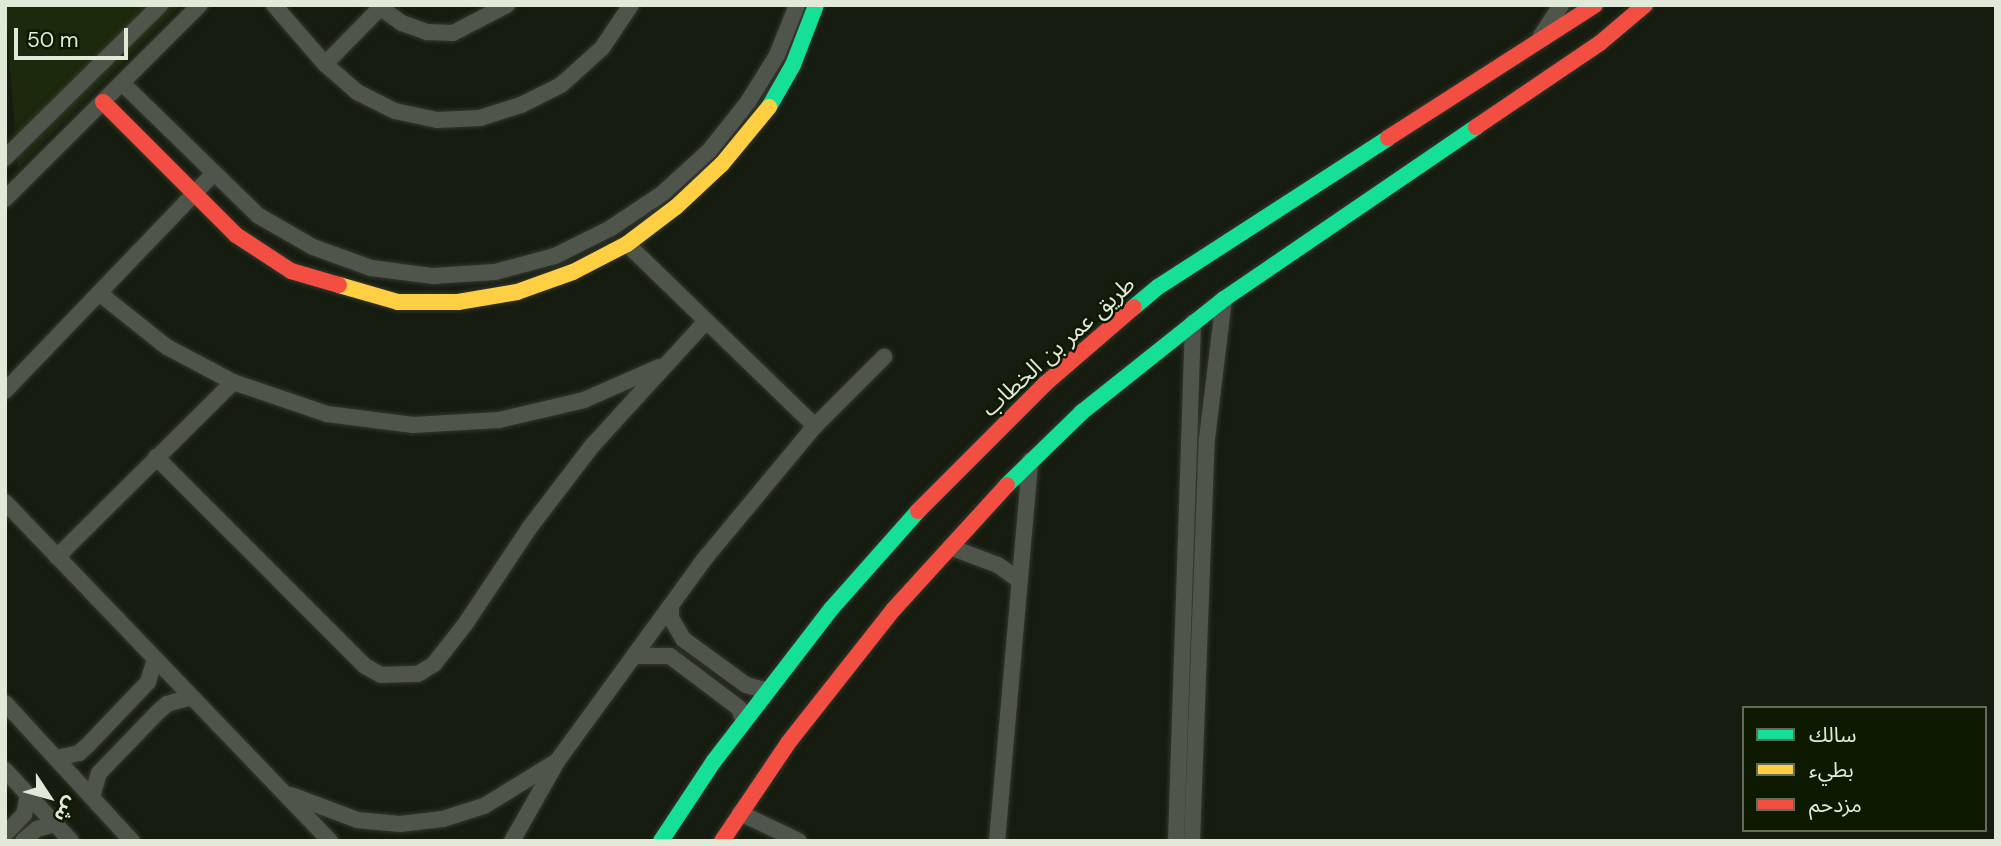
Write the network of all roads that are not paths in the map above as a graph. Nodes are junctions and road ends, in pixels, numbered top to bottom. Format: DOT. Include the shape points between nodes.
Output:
graph roads {
  1 [pos="160,5"];
  2 [pos="200,5"];
  3 [pos="274,5"];
  4 [pos="507,5"];
  5 [pos="631,5"];
  6 [pos="797,5"];
  7 [pos="816,5"];
  8 [pos="1561,5"];
  9 [pos="1595,5"];
  10 [pos="1645,5"];
  11 [pos="382,7"];
  12 [pos="1533,47"];
  13 [pos="325,64"];
  14 [pos="122,83"];
  15 [pos="103,102"];
  16 [pos="5,158"];
  17 [pos="213,174"];
  18 [pos="192,194"];
  19 [pos="5,199"];
  20 [pos="627,244"];
  21 [pos="99,293"];
  22 [pos="1224,299"];
  23 [pos="706,321"];
  24 [pos="1193,322"];
  25 [pos="884,356"];
  26 [pos="664,365"];
  27 [pos="233,382"];
  28 [pos="5,391"];
  29 [pos="815,426"];
  30 [pos="156,457"];
  31 [pos="1030,460"];
  32 [pos="5,502"];
  33 [pos="950,547"];
  34 [pos="57,557"];
  35 [pos="1019,580"];
  36 [pos="671,606"];
  37 [pos="634,656"];
  38 [pos="155,659"];
  39 [pos="768,691"];
  40 [pos="191,697"];
  41 [pos="5,703"];
  42 [pos="744,722"];
  43 [pos="56,758"];
  44 [pos="558,760"];
  45 [pos="5,770"];
  46 [pos="277,788"];
  47 [pos="28,795"];
  48 [pos="92,797"];
  49 [pos="740,813"];
  50 [pos="56,824"];
  51 [pos="5,834"];
  52 [pos="23,841"];
  53 [pos="71,841"];
  54 [pos="132,841"];
  55 [pos="330,841"];
  56 [pos="512,841"];
  57 [pos="661,841"];
  58 [pos="722,841"];
  59 [pos="799,841"];
  60 [pos="997,841"];
  61 [pos="1176,841"];
  62 [pos="1192,841"];
  1 -- 16 [label="street"];
  2 -- 14 [label="street"];
  3 -- 13 [label="street"];
  4 -- 11 [label="street" via="453,33 427,32 402,23"];
  5 -- 13 [label="street" via="602,48 561,85 480,118 437,120 396,111 357,92"];
  6 -- 17 [label="street" via="777,55 709,151 663,193 611,228 555,256 495,272 445,275 371,268 313,247 259,216"];
  7 -- 20 [label="street" via="793,65 763,117 722,164"];
  8 -- 12 [label="street"];
  9 -- 12 [label="street, طريق عمر بن الخطاب"];
  10 -- 22 [label="street" via="1600,43"];
  11 -- 13 [label="street"];
  12 -- 39 [label="street, طريق عمر بن الخطاب" via="1158,287 1046,383 894,535"];
  14 -- 15 [label="street"];
  14 -- 17 [label="street"];
  15 -- 18 [label="street"];
  15 -- 19 [label="street"];
  17 -- 18 [label="street"];
  18 -- 20 [label="street" via="236,235 291,271 398,302 458,302 516,292 573,272"];
  18 -- 21 [label="street"];
  20 -- 23 [label="street"];
  21 -- 27 [label="street" via="167,347"];
  21 -- 28 [label="street"];
  22 -- 24 [label="street"];
  22 -- 62 [label="street" via="1208,427"];
  23 -- 26 [label="street"];
  23 -- 29 [label="street"];
  24 -- 31 [label="street"];
  24 -- 61 [label="street"];
  25 -- 29 [label="street"];
  26 -- 27 [label="street" via="584,400 499,421 413,425 327,414"];
  26 -- 30 [label="street" via="568,476 434,664 400,677 381,675 365,666"];
  27 -- 30 [label="street"];
  29 -- 36 [label="street"];
  30 -- 34 [label="street"];
  31 -- 33 [label="street"];
  31 -- 35 [label="street"];
  32 -- 34 [label="street"];
  33 -- 35 [label="street" via="975,554"];
  33 -- 49 [label="street" via="839,675"];
  34 -- 38 [label="street"];
  35 -- 60 [label="street"];
  36 -- 37 [label="street"];
  36 -- 39 [label="street" via="671,618 683,639 746,685"];
  37 -- 42 [label="street" via="670,656 739,708"];
  37 -- 44 [label="street"];
  38 -- 40 [label="street"];
  38 -- 43 [label="street" via="148,682 88,745 79,753"];
  39 -- 42 [label="street, طريق عمر بن الخطاب"];
  40 -- 46 [label="street"];
  40 -- 48 [label="street" via="167,704 124,746 99,773"];
  41 -- 43 [label="street"];
  42 -- 57 [label="street, طريق عمر بن الخطاب"];
  43 -- 48 [label="street"];
  44 -- 46 [label="street" via="484,806 443,819 400,824 357,820 315,808"];
  44 -- 56 [label="street"];
  45 -- 47 [label="street"];
  46 -- 55 [label="street"];
  47 -- 50 [label="street"];
  47 -- 51 [label="street" via="24,814"];
  48 -- 54 [label="street"];
  49 -- 58 [label="street"];
  49 -- 59 [label="street"];
  50 -- 52 [label="street" via="37,829"];
  50 -- 53 [label="street"];
}
